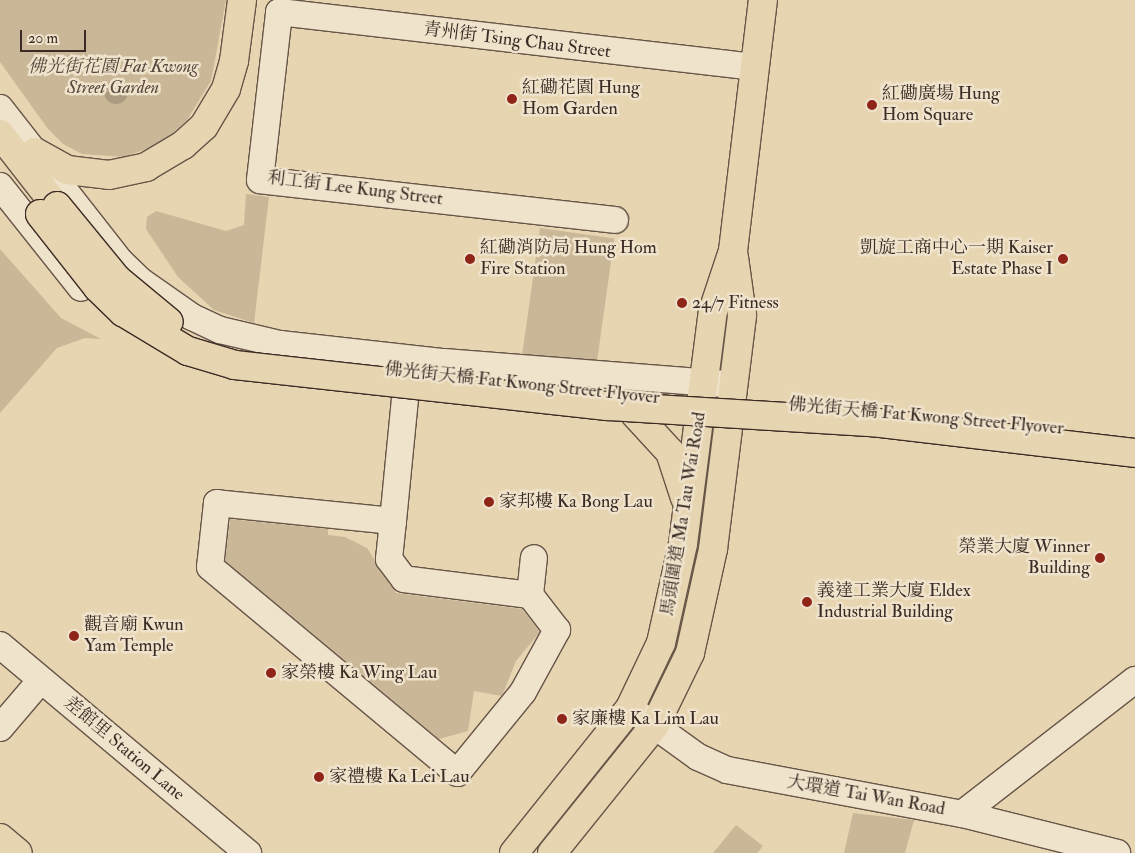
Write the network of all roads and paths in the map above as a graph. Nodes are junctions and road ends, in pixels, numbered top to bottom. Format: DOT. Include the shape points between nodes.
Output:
graph roads {
  1 [pos="242,0"];
  2 [pos="763,0"];
  3 [pos="279,12"];
  4 [pos="755,67"];
  5 [pos="0,108"];
  6 [pos="0,134"];
  7 [pos="36,152"];
  8 [pos="0,163"];
  9 [pos="0,186"];
  10 [pos="47,208"];
  11 [pos="615,220"];
  12 [pos="733,251"];
  13 [pos="704,382"];
  14 [pos="407,384"];
  15 [pos="734,385"];
  16 [pos="730,413"];
  17 [pos="635,414"];
  18 [pos="700,415"];
  19 [pos="1135,438"];
  20 [pos="1135,448"];
  21 [pos="1135,452"];
  22 [pos="688,512"];
  23 [pos="393,521"];
  24 [pos="534,558"];
  25 [pos="530,595"];
  26 [pos="0,645"];
  27 [pos="41,680"];
  28 [pos="1135,680"];
  29 [pos="630,708"];
  30 [pos="655,725"];
  31 [pos="0,728"];
  32 [pos="962,814"];
  33 [pos="0,838"];
  34 [pos="18,853"];
  35 [pos="248,853"];
  36 [pos="514,853"];
  37 [pos="552,853"];
  38 [pos="1117,853"];
  1 -- 7 [label="main road" via="234,61 226,89 204,126 184,146 146,167 109,175 67,170"];
  2 -- 4 [label="main road, 馬頭圍道 Ma Tau Wai Road"];
  3 -- 4 [label="street, 青州街 Tsing Chau Street"];
  3 -- 11 [label="street, 利工街 Lee Kung Street" via="260,180"];
  4 -- 12 [label="main road, 馬頭圍道 Ma Tau Wai Road"];
  5 -- 7 [label="street"];
  6 -- 10 [label="main road, 佛光街天橋 Fat Kwong Street Flyover"];
  7 -- 13 [label="street" via="120,261 142,282 192,317 220,330 280,344 452,363"];
  8 -- 10 [label="main road, 佛光街天橋 Fat Kwong Street Flyover"];
  9 -- 14 [label="street" via="84,292 140,336 171,353 234,371"];
  10 -- 19 [label="main road, 佛光街天橋 Fat Kwong Street Flyover, bridge" via="152,310 202,339 241,352 566,390 862,409"];
  10 -- 21 [label="main road, 佛光街天橋 Fat Kwong Street Flyover, bridge" via="98,288 123,312 181,348 235,365 607,406 863,421"];
  12 -- 13 [label="main road, 馬頭圍道 Ma Tau Wai Road" via="713,311"];
  12 -- 15 [label="main road, 馬頭圍道 Ma Tau Wai Road" via="742,315"];
  13 -- 15 [label="street"];
  13 -- 18 [label="main road, 馬頭圍道 Ma Tau Wai Road"];
  14 -- 17 [label="street"];
  14 -- 23 [label="street"];
  15 -- 16 [label="main road, 馬頭圍道 Ma Tau Wai Road"];
  16 -- 18 [label="street"];
  16 -- 20 [label="street" via="848,418"];
  16 -- 30 [label="main road, 馬頭圍道 Ma Tau Wai Road" via="713,549 700,618 683,672"];
  17 -- 18 [label="street"];
  17 -- 22 [label="main road" via="670,452"];
  18 -- 22 [label="main road, 馬頭圍道 Ma Tau Wai Road"];
  22 -- 29 [label="main road, 馬頭圍道 Ma Tau Wai Road" via="678,578 662,643"];
  23 -- 25 [label="street" via="389,559 404,579"];
  23 -- 25 [label="street" via="217,503 210,567 457,773 523,692 557,630"];
  24 -- 25 [label="street"];
  26 -- 27 [label="street, 差館里 Station Lane"];
  27 -- 31 [label="street"];
  27 -- 35 [label="street, 差館里 Station Lane"];
  28 -- 32 [label="street, 大環道 Tai Wan Road"];
  29 -- 30 [label="street, 大環道 Tai Wan Road"];
  29 -- 36 [label="main road, 馬頭圍道 Ma Tau Wai Road"];
  30 -- 32 [label="street, 大環道 Tai Wan Road" via="698,757 727,770"];
  30 -- 37 [label="main road, 馬頭圍道 Ma Tau Wai Road"];
  32 -- 38 [label="street"];
  33 -- 34 [label="main road"];
}
